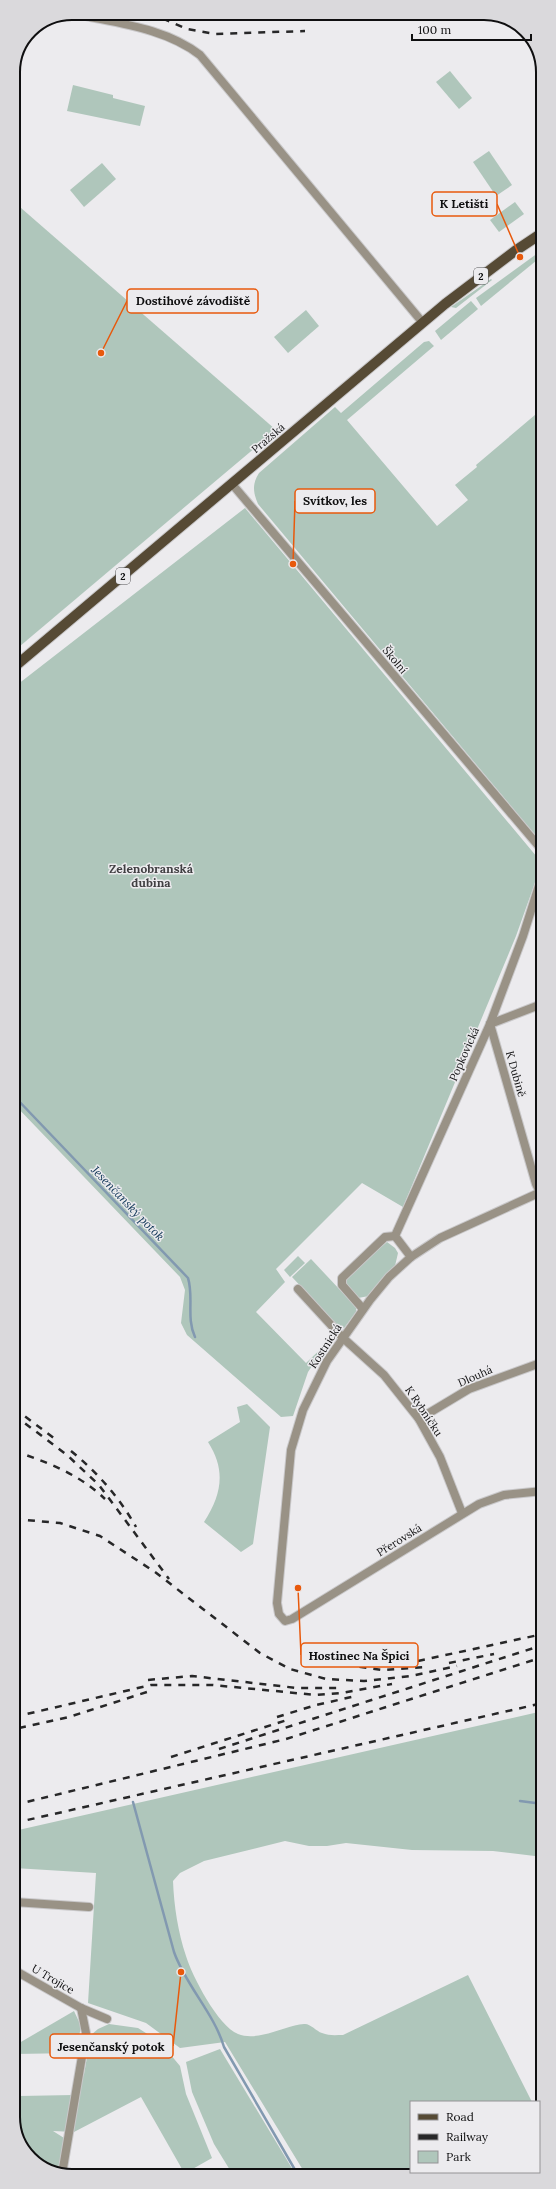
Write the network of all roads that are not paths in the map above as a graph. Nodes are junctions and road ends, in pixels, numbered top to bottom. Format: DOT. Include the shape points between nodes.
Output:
graph roads {
  1 [pos="101,20"];
  2 [pos="536,237"];
  3 [pos="423,323"];
  4 [pos="232,484"];
  5 [pos="20,662"];
  6 [pos="536,843"];
  7 [pos="536,895"];
  8 [pos="536,1006"];
  9 [pos="490,1024"];
  10 [pos="536,1177"];
  11 [pos="536,1196"];
  12 [pos="395,1236"];
  13 [pos="411,1257"];
  14 [pos="298,1289"];
  15 [pos="363,1310"];
  16 [pos="343,1338"];
  17 [pos="536,1365"];
  18 [pos="419,1419"];
  19 [pos="536,1492"];
  20 [pos="462,1513"];
  21 [pos="278,1611"];
  22 [pos="20,1902"];
  23 [pos="90,1907"];
  24 [pos="20,1973"];
  25 [pos="81,2008"];
  26 [pos="107,2019"];
  27 [pos="63,2168"];
  1 -- 3 [label="street" via="164,35 190,47 200,55"];
  2 -- 3 [label="main road, Pražská / 2" via="474,281"];
  3 -- 4 [label="main road, Pražská / 2"];
  4 -- 5 [label="main road, Pražská / 2"];
  4 -- 6 [label="street, Školní"];
  7 -- 9 [label="street, Popkovická"];
  8 -- 9 [label="street"];
  9 -- 10 [label="street, K Dubině"];
  9 -- 12 [label="street, Popkovická"];
  11 -- 13 [label="street, Kostnická" via="440,1238"];
  12 -- 13 [label="street"];
  12 -- 15 [label="street" via="385,1237 342,1278 342,1285"];
  13 -- 15 [label="street, Kostnická" via="389,1277"];
  14 -- 16 [label="street"];
  15 -- 16 [label="street, Kostnická"];
  16 -- 18 [label="street, K Rybníčku" via="384,1375"];
  16 -- 21 [label="street, Kostnická" via="319,1375 296,1430 291,1450"];
  17 -- 18 [label="street, Dlouhá" via="469,1389"];
  18 -- 20 [label="street, K Rybníčku" via="440,1457"];
  19 -- 20 [label="street, Přerovská" via="495,1498"];
  20 -- 21 [label="street, Přerovská" via="292,1619 283,1620"];
  22 -- 23 [label="street"];
  24 -- 25 [label="street, U Trojice"];
  25 -- 26 [label="street, U Trojice"];
  25 -- 27 [label="street" via="86,2033"];
}
